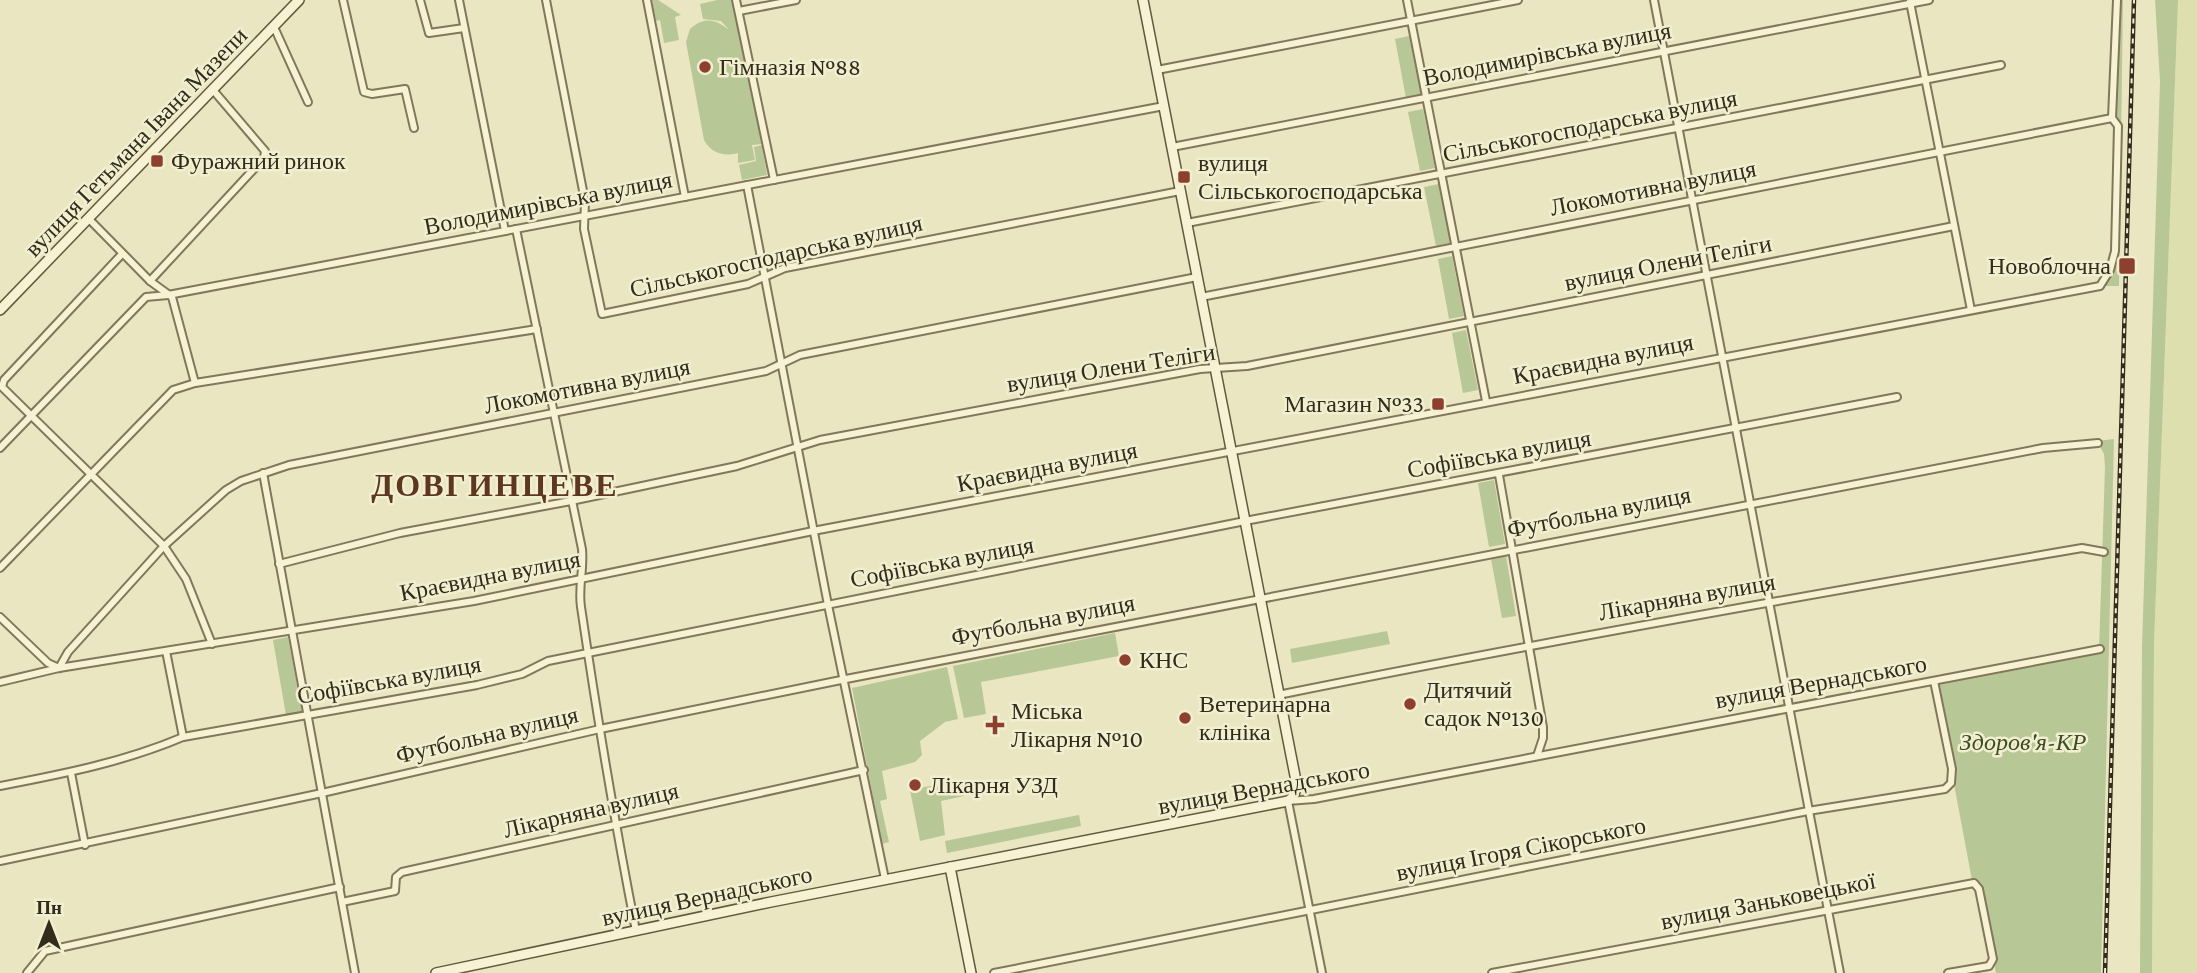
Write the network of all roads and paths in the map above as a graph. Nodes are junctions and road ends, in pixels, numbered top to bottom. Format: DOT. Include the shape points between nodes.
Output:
graph roads {
  1 [pos="299,0"];
  2 [pos="343,0"];
  3 [pos="420,0"];
  4 [pos="458,0"];
  5 [pos="546,0"];
  6 [pos="647,0"];
  7 [pos="736,0"];
  8 [pos="796,0"];
  9 [pos="1143,0"];
  10 [pos="1407,0"];
  11 [pos="1518,0"];
  12 [pos="1654,0"];
  13 [pos="1929,0"];
  14 [pos="2117,0"];
  15 [pos="1910,2"];
  16 [pos="739,11"];
  17 [pos="1411,21"];
  18 [pos="274,27"];
  19 [pos="464,28"];
  20 [pos="1663,51"];
  21 [pos="2001,65"];
  22 [pos="1157,70"];
  23 [pos="1924,80"];
  24 [pos="213,90"];
  25 [pos="1426,97"];
  26 [pos="308,102"];
  27 [pos="1164,107"];
  28 [pos="2112,118"];
  29 [pos="414,128"];
  30 [pos="1677,128"];
  31 [pos="1172,146"];
  32 [pos="1939,152"];
  33 [pos="1441,174"];
  34 [pos="774,180"];
  35 [pos="747,185"];
  36 [pos="1180,191"];
  37 [pos="685,197"];
  38 [pos="1691,200"];
  39 [pos="582,216"];
  40 [pos="88,218"];
  41 [pos="1186,223"];
  42 [pos="1954,226"];
  43 [pos="516,229"];
  44 [pos="505,231"];
  45 [pos="1455,247"];
  46 [pos="122,254"];
  47 [pos="1706,275"];
  48 [pos="764,276"];
  49 [pos="1197,276"];
  50 [pos="150,281"];
  51 [pos="168,295"];
  52 [pos="1201,297"];
  53 [pos="0,310"];
  54 [pos="1971,310"];
  55 [pos="1470,323"];
  56 [pos="537,329"];
  57 [pos="1723,356"];
  58 [pos="781,365"];
  59 [pos="1215,369"];
  60 [pos="195,383"];
  61 [pos="1897,397"];
  62 [pos="1486,401"];
  63 [pos="554,412"];
  64 [pos="32,415"];
  65 [pos="1736,429"];
  66 [pos="2098,443"];
  67 [pos="797,446"];
  68 [pos="0,448"];
  69 [pos="1231,451"];
  70 [pos="90,472"];
  71 [pos="263,473"];
  72 [pos="1499,475"];
  73 [pos="571,501"];
  74 [pos="1749,503"];
  75 [pos="1245,521"];
  76 [pos="813,531"];
  77 [pos="164,546"];
  78 [pos="1511,548"];
  79 [pos="2104,552"];
  80 [pos="279,564"];
  81 [pos="0,568"];
  82 [pos="583,578"];
  83 [pos="1260,597"];
  84 [pos="1769,601"];
  85 [pos="828,605"];
  86 [pos="0,617"];
  87 [pos="292,631"];
  88 [pos="212,644"];
  89 [pos="1528,645"];
  90 [pos="2100,649"];
  91 [pos="166,651"];
  92 [pos="589,653"];
  93 [pos="59,668"];
  94 [pos="846,679"];
  95 [pos="1934,681"];
  96 [pos="0,682"];
  97 [pos="1278,695"];
  98 [pos="1788,707"];
  99 [pos="307,715"];
  100 [pos="600,729"];
  101 [pos="183,737"];
  102 [pos="1537,756"];
  103 [pos="864,770"];
  104 [pos="71,773"];
  105 [pos="0,786"];
  106 [pos="322,793"];
  107 [pos="1288,800"];
  108 [pos="1808,811"];
  109 [pos="615,825"];
  110 [pos="85,845"];
  111 [pos="0,861"];
  112 [pos="950,867"];
  113 [pos="885,879"];
  114 [pos="340,887"];
  115 [pos="342,902"];
  116 [pos="1310,909"];
  117 [pos="1828,909"];
  118 [pos="636,931"];
  119 [pos="27,973"];
  120 [pos="355,973"];
  121 [pos="436,973"];
  122 [pos="971,973"];
  123 [pos="994,973"];
  124 [pos="1322,973"];
  125 [pos="1492,973"];
  126 [pos="1840,973"];
  127 [pos="1948,973"];
  1 -- 18 [label="street, вулиця Гетьмана Івана Мазепи"];
  2 -- 29 [label="street" via="364,92 405,89"];
  3 -- 19 [label="street" via="429,33"];
  4 -- 19 [label="street"];
  5 -- 39 [label="street" via="585,201"];
  6 -- 37 [label="street"];
  7 -- 16 [label="street"];
  8 -- 16 [label="street"];
  9 -- 22 [label="street"];
  10 -- 17 [label="street"];
  11 -- 17 [label="street"];
  12 -- 20 [label="street"];
  13 -- 15 [label="street, Володимирівська вулиця"];
  14 -- 28 [label="street"];
  15 -- 20 [label="street, Володимирівська вулиця"];
  15 -- 23 [label="street"];
  16 -- 34 [label="street"];
  17 -- 22 [label="street"];
  17 -- 25 [label="street"];
  18 -- 24 [label="street, вулиця Гетьмана Івана Мазепи"];
  18 -- 26 [label="street"];
  19 -- 44 [label="street"];
  20 -- 25 [label="street, Володимирівська вулиця"];
  20 -- 30 [label="street"];
  21 -- 23 [label="street, Сільськогосподарська вулиця"];
  22 -- 27 [label="street"];
  23 -- 30 [label="street, Сільськогосподарська вулиця"];
  23 -- 32 [label="street"];
  24 -- 40 [label="street, вулиця Гетьмана Івана Мазепи"];
  24 -- 50 [label="street" via="265,151 264,158"];
  25 -- 31 [label="street, Володимирівська вулиця"];
  25 -- 33 [label="street"];
  27 -- 31 [label="street"];
  27 -- 34 [label="street, Володимирівська вулиця"];
  28 -- 32 [label="street, Локомотивна вулиця"];
  28 -- 54 [label="street, Краєвидна вулиця" via="2118,126 2115,251 2100,286"];
  30 -- 33 [label="street, Сільськогосподарська вулиця"];
  30 -- 38 [label="street"];
  31 -- 36 [label="street"];
  32 -- 38 [label="street, Локомотивна вулиця"];
  32 -- 42 [label="street"];
  33 -- 41 [label="street, Сільськогосподарська вулиця"];
  33 -- 45 [label="street"];
  34 -- 35 [label="street, Володимирівська вулиця"];
  35 -- 37 [label="street, Володимирівська вулиця"];
  35 -- 48 [label="street"];
  36 -- 41 [label="street"];
  36 -- 48 [label="street, Сільськогосподарська вулиця" via="785,268"];
  37 -- 39 [label="street, Володимирівська вулиця"];
  38 -- 45 [label="street, Локомотивна вулиця"];
  38 -- 47 [label="street"];
  39 -- 43 [label="street, Володимирівська вулиця"];
  39 -- 48 [label="street, Сільськогосподарська вулиця" via="602,314 748,284"];
  40 -- 46 [label="street"];
  40 -- 53 [label="street, вулиця Гетьмана Івана Мазепи"];
  41 -- 49 [label="street"];
  42 -- 47 [label="street, вулиця Олени Теліги"];
  42 -- 54 [label="street"];
  43 -- 44 [label="street, Володимирівська вулиця"];
  43 -- 56 [label="street"];
  44 -- 51 [label="street, Володимирівська вулиця"];
  45 -- 52 [label="street, Локомотивна вулиця"];
  45 -- 55 [label="street"];
  46 -- 50 [label="street"];
  46 -- 64 [label="street" via="2,383"];
  47 -- 55 [label="street, вулиця Олени Теліги"];
  47 -- 57 [label="street"];
  48 -- 58 [label="street"];
  49 -- 52 [label="street"];
  49 -- 58 [label="street, Локомотивна вулиця" via="800,355"];
  50 -- 51 [label="street"];
  51 -- 60 [label="street"];
  51 -- 64 [label="street, Володимирівська вулиця" via="146,297"];
  52 -- 59 [label="street"];
  54 -- 57 [label="street, Краєвидна вулиця"];
  55 -- 59 [label="street, вулиця Олени Теліги"];
  55 -- 62 [label="street"];
  56 -- 60 [label="street"];
  56 -- 63 [label="street"];
  57 -- 62 [label="street, Краєвидна вулиця"];
  57 -- 65 [label="street"];
  58 -- 63 [label="street, Локомотивна вулиця" via="766,372"];
  58 -- 67 [label="street"];
  59 -- 67 [label="street, вулиця Олени Теліги"];
  59 -- 69 [label="street"];
  60 -- 70 [label="street" via="173,390"];
  61 -- 65 [label="street, Софіївська вулиця"];
  62 -- 69 [label="street, Краєвидна вулиця"];
  63 -- 71 [label="street, Локомотивна вулиця"];
  63 -- 73 [label="street"];
  64 -- 68 [label="street, Володимирівська вулиця"];
  64 -- 70 [label="street"];
  65 -- 72 [label="street, Софіївська вулиця"];
  65 -- 74 [label="street"];
  66 -- 74 [label="street, Футбольна вулиця" via="2043,448"];
  67 -- 73 [label="street, вулиця Олени Теліги" via="737,466"];
  67 -- 76 [label="street"];
  69 -- 75 [label="street"];
  69 -- 76 [label="street, Краєвидна вулиця"];
  70 -- 77 [label="street"];
  70 -- 81 [label="street"];
  71 -- 77 [label="street, Локомотивна вулиця" via="226,490"];
  71 -- 80 [label="street"];
  72 -- 75 [label="street, Софіївська вулиця"];
  72 -- 78 [label="street"];
  73 -- 80 [label="street, вулиця Олени Теліги" via="400,533"];
  73 -- 82 [label="street"];
  74 -- 78 [label="street, Футбольна вулиця"];
  74 -- 84 [label="street"];
  75 -- 83 [label="street"];
  75 -- 85 [label="street, Софіївська вулиця"];
  76 -- 82 [label="street, Краєвидна вулиця"];
  76 -- 85 [label="street"];
  77 -- 88 [label="street" via="186,579"];
  77 -- 93 [label="street, Локомотивна вулиця" via="68,652"];
  78 -- 83 [label="street, Футбольна вулиця"];
  78 -- 89 [label="street"];
  79 -- 84 [label="street, Лікарняна вулиця" via="2082,548"];
  80 -- 87 [label="street"];
  82 -- 87 [label="street, Краєвидна вулиця"];
  82 -- 92 [label="street" via="580,604"];
  83 -- 94 [label="street, Футбольна вулиця"];
  83 -- 97 [label="street"];
  84 -- 89 [label="street, Лікарняна вулиця"];
  84 -- 98 [label="street"];
  85 -- 92 [label="street, Софіївська вулиця"];
  85 -- 94 [label="street"];
  86 -- 93 [label="street"];
  87 -- 88 [label="street, Краєвидна вулиця"];
  87 -- 99 [label="street"];
  88 -- 91 [label="street, Краєвидна вулиця"];
  89 -- 97 [label="street, Лікарняна вулиця"];
  89 -- 102 [label="street" via="1543,727"];
  90 -- 95 [label="street, вулиця Вернадського"];
  91 -- 93 [label="street, Краєвидна вулиця"];
  91 -- 101 [label="street"];
  92 -- 99 [label="street, Софіївська вулиця" via="548,661 522,674 477,685"];
  92 -- 100 [label="street"];
  93 -- 96 [label="street, Краєвидна вулиця"];
  94 -- 100 [label="street, Футбольна вулиця"];
  94 -- 103 [label="street"];
  95 -- 98 [label="street, вулиця Вернадського"];
  95 -- 108 [label="street, вулиця Ігоря Сікорського" via="1952,769 1948,788"];
  97 -- 107 [label="street" via="1297,786"];
  98 -- 102 [label="street, вулиця Вернадського"];
  98 -- 108 [label="street"];
  99 -- 101 [label="street, Софіївська вулиця"];
  99 -- 106 [label="street"];
  100 -- 106 [label="street, Футбольна вулиця"];
  100 -- 109 [label="street"];
  101 -- 104 [label="street, Софіївська вулиця"];
  102 -- 107 [label="street, вулиця Вернадського" via="1314,799"];
  103 -- 109 [label="street, Лікарняна вулиця"];
  103 -- 113 [label="street"];
  104 -- 105 [label="street, Софіївська вулиця"];
  104 -- 110 [label="street"];
  106 -- 110 [label="street, Футбольна вулиця"];
  106 -- 114 [label="street"];
  107 -- 112 [label="street, вулиця Вернадського"];
  107 -- 116 [label="street"];
  108 -- 116 [label="street, вулиця Ігоря Сікорського"];
  108 -- 117 [label="street"];
  109 -- 115 [label="street, Лікарняна вулиця" via="402,872 396,877 395,891"];
  109 -- 118 [label="street"];
  110 -- 111 [label="street, Футбольна вулиця"];
  112 -- 113 [label="street, вулиця Вернадського"];
  112 -- 122 [label="street"];
  113 -- 118 [label="street, вулиця Вернадського"];
  114 -- 115 [label="street"];
  114 -- 119 [label="street" via="45,951"];
  115 -- 120 [label="street"];
  116 -- 123 [label="street, вулиця Ігоря Сікорського"];
  116 -- 124 [label="street"];
  117 -- 125 [label="street, вулиця Заньковецької"];
  117 -- 126 [label="street"];
  117 -- 127 [label="street, вулиця Заньковецької" via="1974,883 1993,958 1989,966"];
  118 -- 121 [label="street, вулиця Вернадського"];
}
